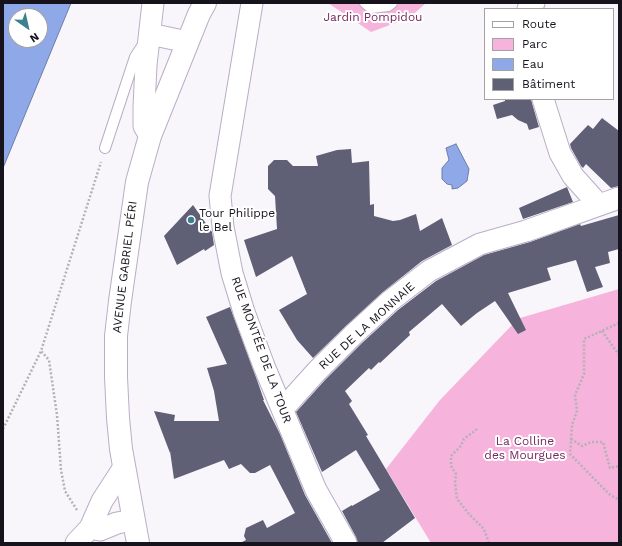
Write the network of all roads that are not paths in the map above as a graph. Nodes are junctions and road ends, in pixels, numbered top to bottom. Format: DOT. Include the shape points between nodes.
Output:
graph roads {
  1 [pos="153,3"];
  2 [pos="205,3"];
  3 [pos="252,3"];
  4 [pos="365,3"];
  5 [pos="392,3"];
  6 [pos="150,34"];
  7 [pos="187,44"];
  8 [pos="543,100"];
  9 [pos="150,136"];
  10 [pos="105,148"];
  11 [pos="619,198"];
  12 [pos="599,205"];
  13 [pos="282,409"];
  14 [pos="124,466"];
  15 [pos="133,520"];
  16 [pos="90,528"];
  17 [pos="76,543"];
  18 [pos="138,543"];
  19 [pos="346,543"];
  1 -- 6 [label="street"];
  2 -- 7 [label="main road, AVENUE GABRIEL PÉRI"];
  3 -- 13 [label="street, RUE MONTÉE DE LA TOUR" via="220,196 232,273 246,318"];
  4 -- 5 [label="lane" via="371,8"];
  6 -- 7 [label="street"];
  6 -- 9 [label="street" via="144,107 144,126"];
  6 -- 10 [label="lane" via="135,57"];
  7 -- 9 [label="main road, AVENUE GABRIEL PÉRI"];
  8 -- 12 [label="street" via="560,153 573,176"];
  9 -- 14 [label="main road, AVENUE GABRIEL PÉRI" via="137,182 116,336 118,418"];
  11 -- 12 [label="street, RUE DE LA MONNAIE"];
  12 -- 13 [label="street, RUE DE LA MONNAIE" via="480,244 429,271 390,301 354,334"];
  13 -- 19 [label="street, RUE MONTÉE DE LA TOUR" via="316,490"];
  14 -- 15 [label="main road, AVENUE GABRIEL PÉRI"];
  14 -- 16 [label="street" via="102,501"];
  15 -- 16 [label="street" via="100,530"];
  15 -- 18 [label="main road, AVENUE GABRIEL PÉRI"];
  16 -- 17 [label="street"];
}
